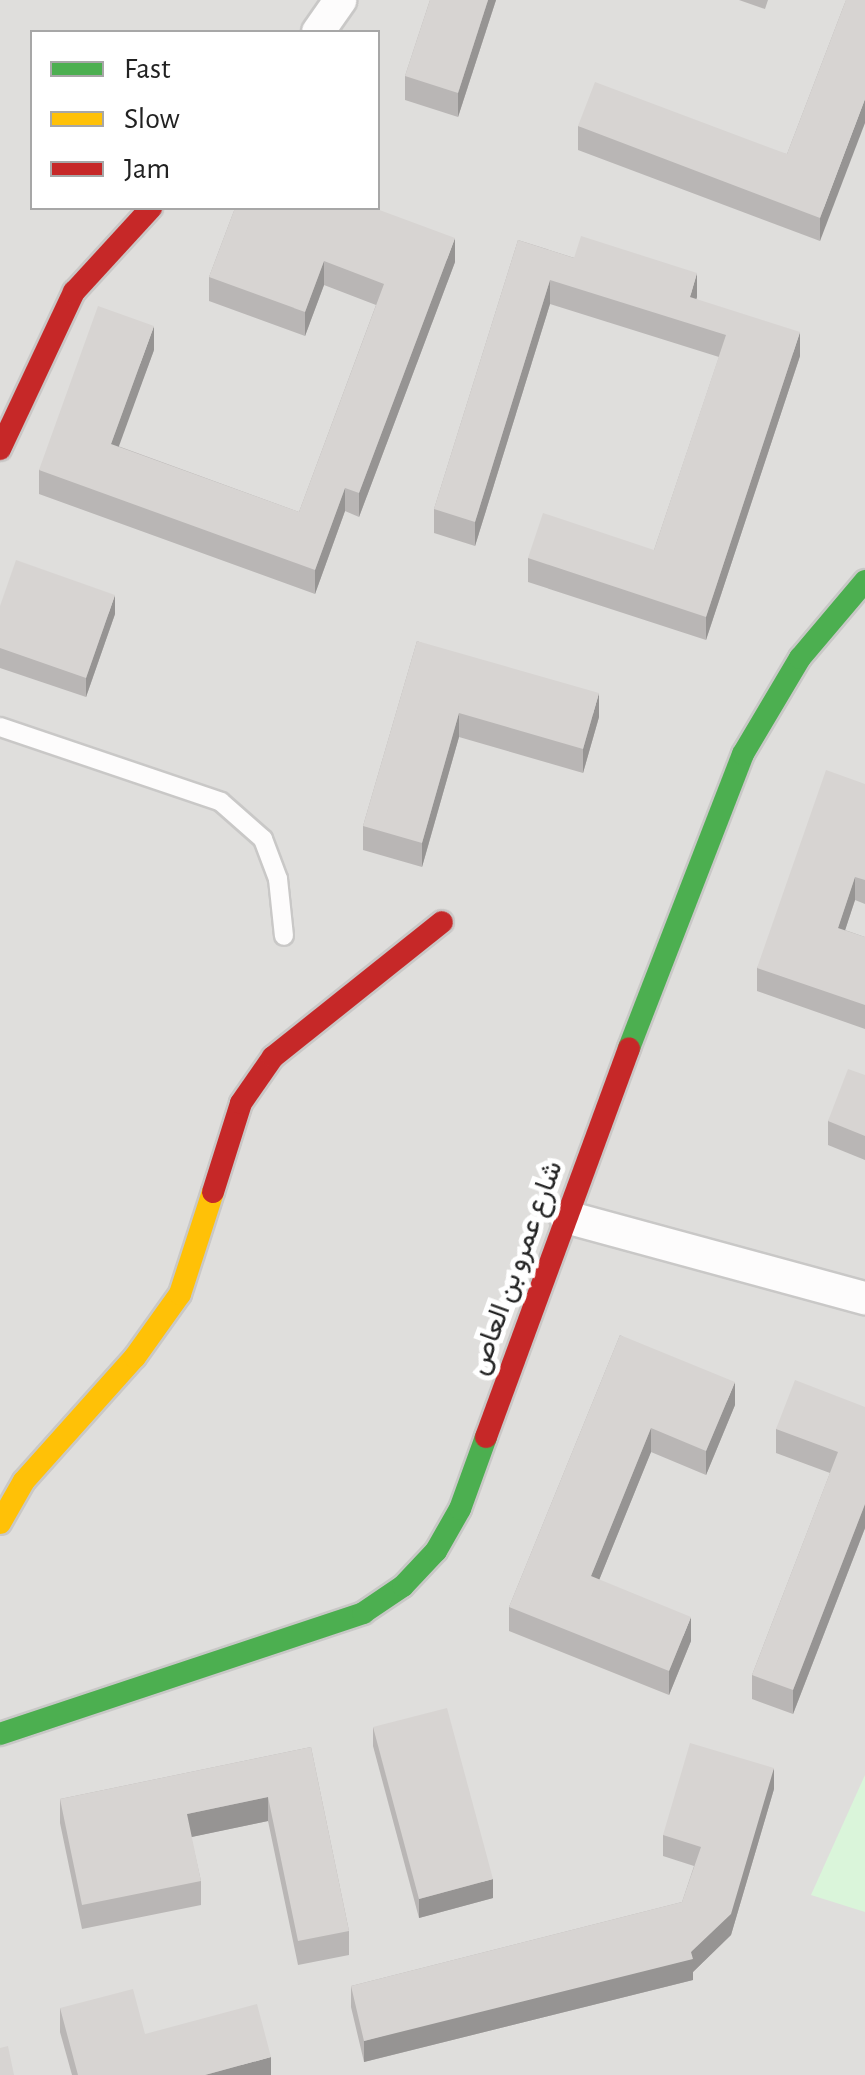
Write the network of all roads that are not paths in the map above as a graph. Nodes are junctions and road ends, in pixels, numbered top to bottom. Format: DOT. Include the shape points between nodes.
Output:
graph roads {
  1 [pos="340,0"];
  2 [pos="319,30"];
  3 [pos="149,210"];
  4 [pos="0,449"];
  5 [pos="865,580"];
  6 [pos="0,728"];
  7 [pos="442,922"];
  8 [pos="284,936"];
  9 [pos="566,1217"];
  10 [pos="865,1298"];
  11 [pos="0,1523"];
  12 [pos="0,1734"];
  1 -- 2 [label="street"];
  3 -- 4 [label="street" via="74,292"];
  5 -- 9 [label="street, شارع عمرو بن العاص" via="800,658 743,754"];
  6 -- 8 [label="lane" via="221,802 263,839 278,879"];
  7 -- 11 [label="street" via="273,1057 242,1103 219,1158 208,1216 180,1294 135,1357 24,1481"];
  9 -- 10 [label="street"];
  9 -- 12 [label="street, شارع عمرو بن العاص" via="460,1509 436,1551 403,1586 362,1613 317,1630"];
}
